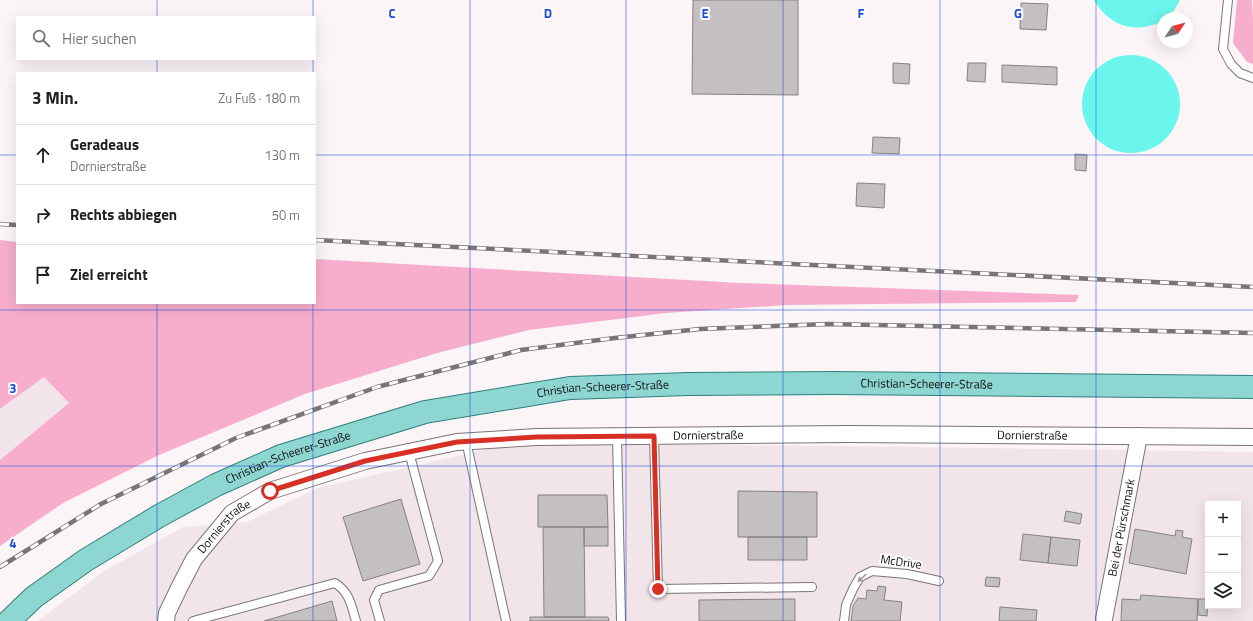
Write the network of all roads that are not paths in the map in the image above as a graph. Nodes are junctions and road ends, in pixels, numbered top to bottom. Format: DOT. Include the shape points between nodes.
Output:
graph roads {
  1 [pos="1228,0"];
  2 [pos="1253,78"];
  3 [pos="1253,387"];
  4 [pos="617,436"];
  5 [pos="654,436"];
  6 [pos="1139,436"];
  7 [pos="1253,437"];
  8 [pos="466,441"];
  9 [pos="409,452"];
  10 [pos="939,581"];
  11 [pos="812,587"];
  12 [pos="1104,619"];
  13 [pos="9,621"];
  14 [pos="166,621"];
  15 [pos="193,621"];
  16 [pos="356,621"];
  17 [pos="380,621"];
  18 [pos="506,621"];
  19 [pos="621,621"];
  20 [pos="844,621"];
  1 -- 2 [label="lane" via="1223,48 1230,64 1240,73"];
  3 -- 13 [label="main road, Christian-Scheerer-Straße" via="688,384 570,388 425,412 281,456 216,485 86,560 34,597"];
  4 -- 5 [label="street, Dornierstraße"];
  4 -- 8 [label="street, Dornierstraße"];
  4 -- 19 [label="lane"];
  5 -- 6 [label="street, Dornierstraße"];
  5 -- 11 [label="lane" via="658,589"];
  6 -- 7 [label="street, Dornierstraße"];
  6 -- 12 [label="street, Bei der Pürschmark"];
  8 -- 9 [label="street, Dornierstraße"];
  8 -- 18 [label="lane"];
  9 -- 14 [label="street, Dornierstraße" via="365,461 270,491 232,514 194,559 167,613"];
  9 -- 17 [label="lane" via="438,561 429,576 379,590 374,600"];
  10 -- 20 [label="lane, McDrive, one-way" via="907,574 872,571 860,577 853,589 846,606"];
  15 -- 16 [label="lane" via="335,583 347,594"];
}
